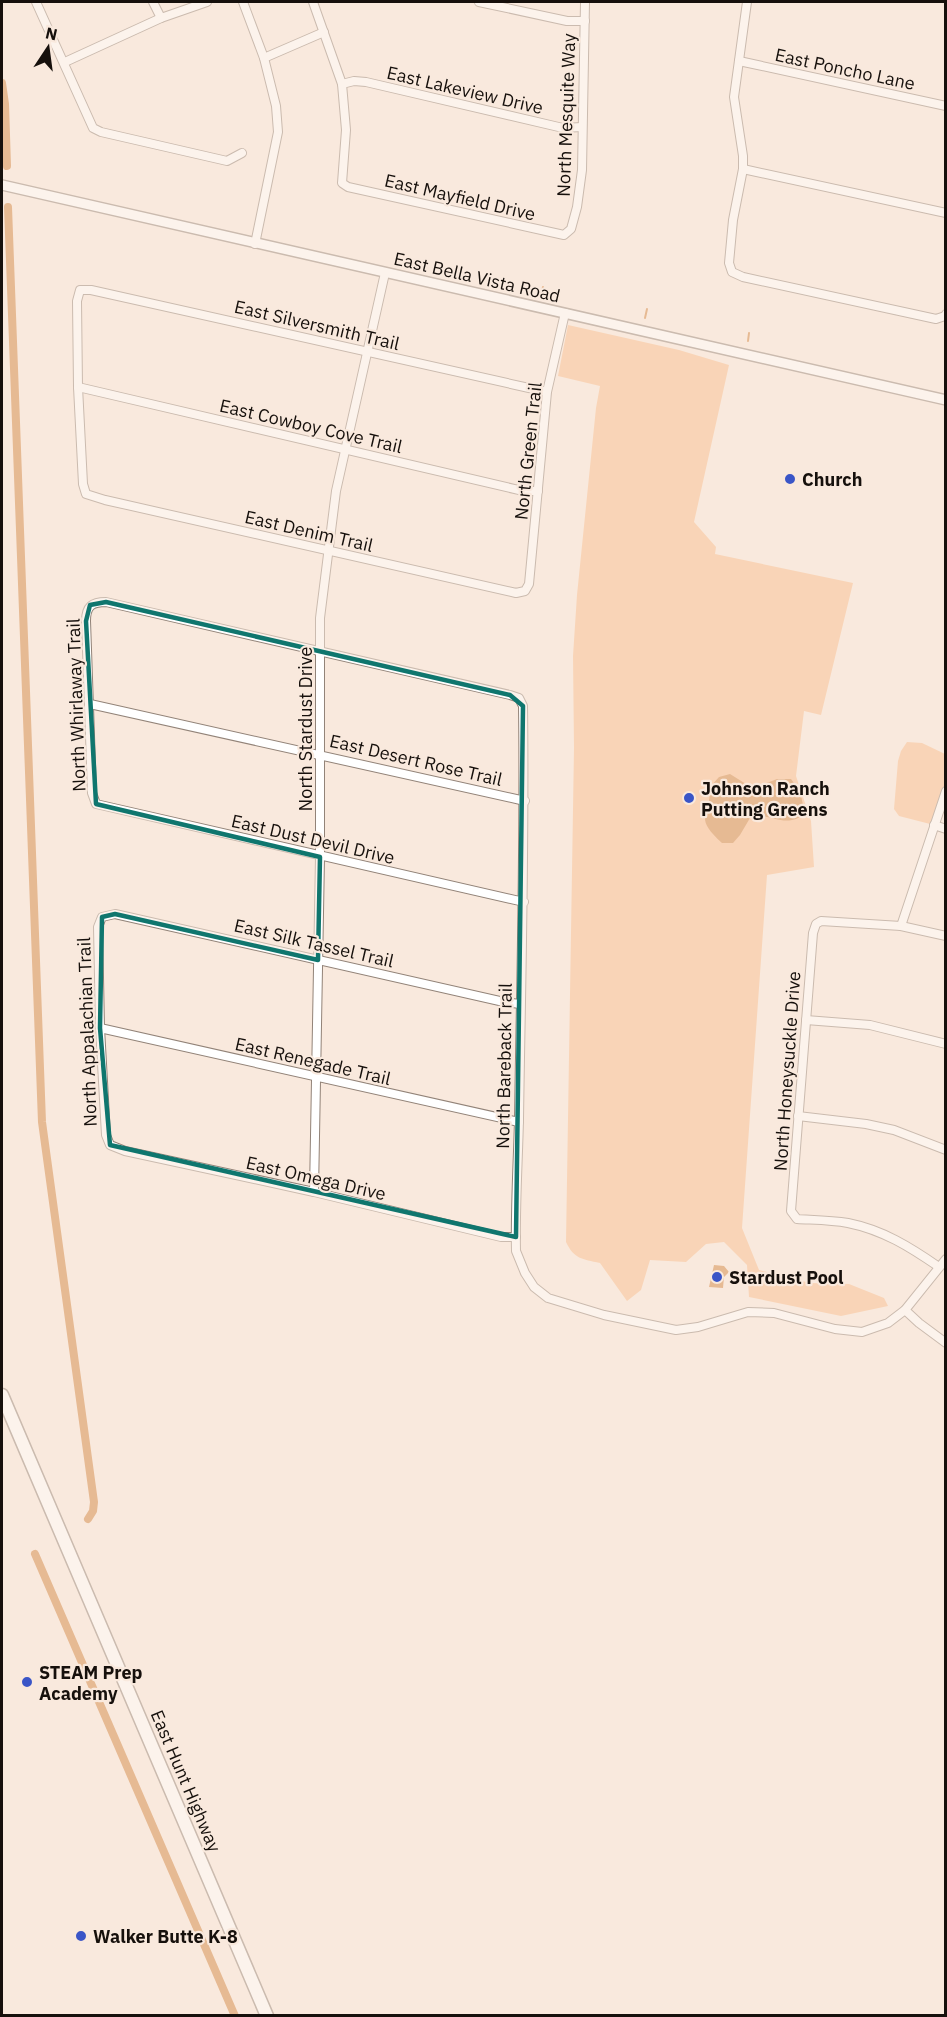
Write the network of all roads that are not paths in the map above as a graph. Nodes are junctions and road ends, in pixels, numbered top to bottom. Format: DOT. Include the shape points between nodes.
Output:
graph roads {
  1 [pos="36,2"];
  2 [pos="153,2"];
  3 [pos="207,2"];
  4 [pos="243,2"];
  5 [pos="313,2"];
  6 [pos="479,2"];
  7 [pos="585,2"];
  8 [pos="747,2"];
  9 [pos="161,18"];
  10 [pos="585,21"];
  11 [pos="324,32"];
  12 [pos="264,58"];
  13 [pos="739,61"];
  14 [pos="65,62"];
  15 [pos="342,84"];
  16 [pos="945,106"];
  17 [pos="582,127"];
  18 [pos="242,153"];
  19 [pos="743,170"];
  20 [pos="2,185"];
  21 [pos="945,213"];
  22 [pos="571,229"];
  23 [pos="255,244"];
  24 [pos="385,273"];
  25 [pos="565,313"];
  26 [pos="945,315"];
  27 [pos="367,351"];
  28 [pos="78,387"];
  29 [pos="547,392"];
  30 [pos="945,400"];
  31 [pos="345,449"];
  32 [pos="538,491"];
  33 [pos="328,550"];
  34 [pos="525,591"];
  35 [pos="319,650"];
  36 [pos="90,704"];
  37 [pos="319,754"];
  38 [pos="945,791"];
  39 [pos="525,801"];
  40 [pos="96,804"];
  41 [pos="934,825"];
  42 [pos="945,829"];
  43 [pos="320,857"];
  44 [pos="524,902"];
  45 [pos="102,917"];
  46 [pos="902,926"];
  47 [pos="945,936"];
  48 [pos="318,960"];
  49 [pos="520,1004"];
  50 [pos="806,1020"];
  51 [pos="100,1028"];
  52 [pos="945,1044"];
  53 [pos="315,1077"];
  54 [pos="798,1116"];
  55 [pos="519,1122"];
  56 [pos="110,1145"];
  57 [pos="945,1150"];
  58 [pos="314,1192"];
  59 [pos="516,1237"];
  60 [pos="945,1259"];
  61 [pos="939,1267"];
  62 [pos="905,1310"];
  63 [pos="945,1343"];
  64 [pos="2,1395"];
  65 [pos="267,2016"];
  1 -- 14 [label="street"];
  2 -- 9 [label="street"];
  3 -- 9 [label="street"];
  4 -- 12 [label="street"];
  5 -- 11 [label="street"];
  6 -- 10 [label="street" via="567,21"];
  7 -- 10 [label="street, North Mesquite Way"];
  8 -- 13 [label="street"];
  9 -- 14 [label="street"];
  10 -- 17 [label="street, North Mesquite Way"];
  11 -- 12 [label="street"];
  11 -- 15 [label="street"];
  12 -- 23 [label="street" via="278,132"];
  13 -- 16 [label="street, East Poncho Lane"];
  13 -- 19 [label="street" via="734,97"];
  14 -- 18 [label="street" via="93,128 227,161"];
  15 -- 17 [label="street, East Lakeview Drive" via="366,82 563,128"];
  15 -- 22 [label="street, East Mayfield Drive" via="346,130 342,183 348,187 564,235"];
  17 -- 22 [label="street, North Mesquite Way" via="582,170"];
  19 -- 21 [label="street"];
  19 -- 26 [label="street" via="733,220 729,263 732,272 936,319"];
  20 -- 23 [label="street, East Bella Vista Road"];
  23 -- 24 [label="street, East Bella Vista Road"];
  24 -- 25 [label="street, East Bella Vista Road"];
  24 -- 27 [label="street, North Stardust Drive"];
  25 -- 29 [label="street, North Green Trail"];
  25 -- 30 [label="street, East Bella Vista Road"];
  27 -- 28 [label="street, East Silversmith Trail" via="80,290"];
  27 -- 29 [label="street, East Silversmith Trail"];
  27 -- 31 [label="street, North Stardust Drive"];
  28 -- 31 [label="street, East Cowboy Cove Trail"];
  28 -- 33 [label="street, East Denim Trail" via="82,484 86,494"];
  29 -- 32 [label="street, North Green Trail"];
  31 -- 32 [label="street, East Cowboy Cove Trail" via="523,491"];
  31 -- 33 [label="street, North Stardust Drive"];
  32 -- 34 [label="street, North Green Trail" via="529,584"];
  33 -- 34 [label="street, East Denim Trail" via="516,593"];
  33 -- 35 [label="street, North Stardust Drive"];
  35 -- 36 [label="street, North Whirlaway Trail" via="95,602 86,612"];
  35 -- 37 [label="street, North Stardust Drive"];
  35 -- 39 [label="street, North Bareback Trail" via="519,698 524,706"];
  36 -- 37 [label="street, East Desert Rose Trail"];
  36 -- 40 [label="street, North Whirlaway Trail" via="92,793"];
  37 -- 39 [label="street, East Desert Rose Trail"];
  37 -- 43 [label="street, North Stardust Drive"];
  38 -- 41 [label="street"];
  39 -- 44 [label="street, North Bareback Trail"];
  40 -- 43 [label="street, East Dust Devil Drive"];
  41 -- 42 [label="street"];
  41 -- 46 [label="street"];
  43 -- 44 [label="street, East Dust Devil Drive"];
  43 -- 48 [label="street, North Stardust Drive"];
  44 -- 49 [label="street, North Bareback Trail"];
  45 -- 48 [label="street, East Silk Tassel Trail" via="115,914"];
  45 -- 51 [label="street, North Appalachian Trail" via="98,927"];
  46 -- 47 [label="street"];
  46 -- 50 [label="street, North Honeysuckle Drive" via="821,921 816,924"];
  48 -- 49 [label="street, East Silk Tassel Trail"];
  48 -- 53 [label="street, North Stardust Drive"];
  49 -- 55 [label="street, North Bareback Trail"];
  50 -- 52 [label="street" via="870,1025"];
  50 -- 54 [label="street, North Honeysuckle Drive"];
  51 -- 53 [label="street, East Renegade Trail"];
  51 -- 56 [label="street, North Appalachian Trail" via="106,1135"];
  53 -- 55 [label="street, East Renegade Trail"];
  53 -- 58 [label="street, North Stardust Drive"];
  54 -- 57 [label="street" via="875,1126"];
  54 -- 61 [label="street, North Honeysuckle Drive" via="791,1211 797,1219 872,1229 906,1244"];
  55 -- 59 [label="street, North Bareback Trail"];
  56 -- 58 [label="street, East Omega Drive"];
  58 -- 59 [label="street, East Omega Drive" via="501,1237"];
  59 -- 62 [label="street, North Bareback Trail" via="516,1251 525,1273 548,1298 604,1316 670,1329 698,1327 748,1312 774,1313 862,1332 888,1323"];
  60 -- 61 [label="street, North Bareback Trail"];
  61 -- 62 [label="street, North Bareback Trail"];
  62 -- 63 [label="street"];
  64 -- 65 [label="main road, East Hunt Highway"];
}
